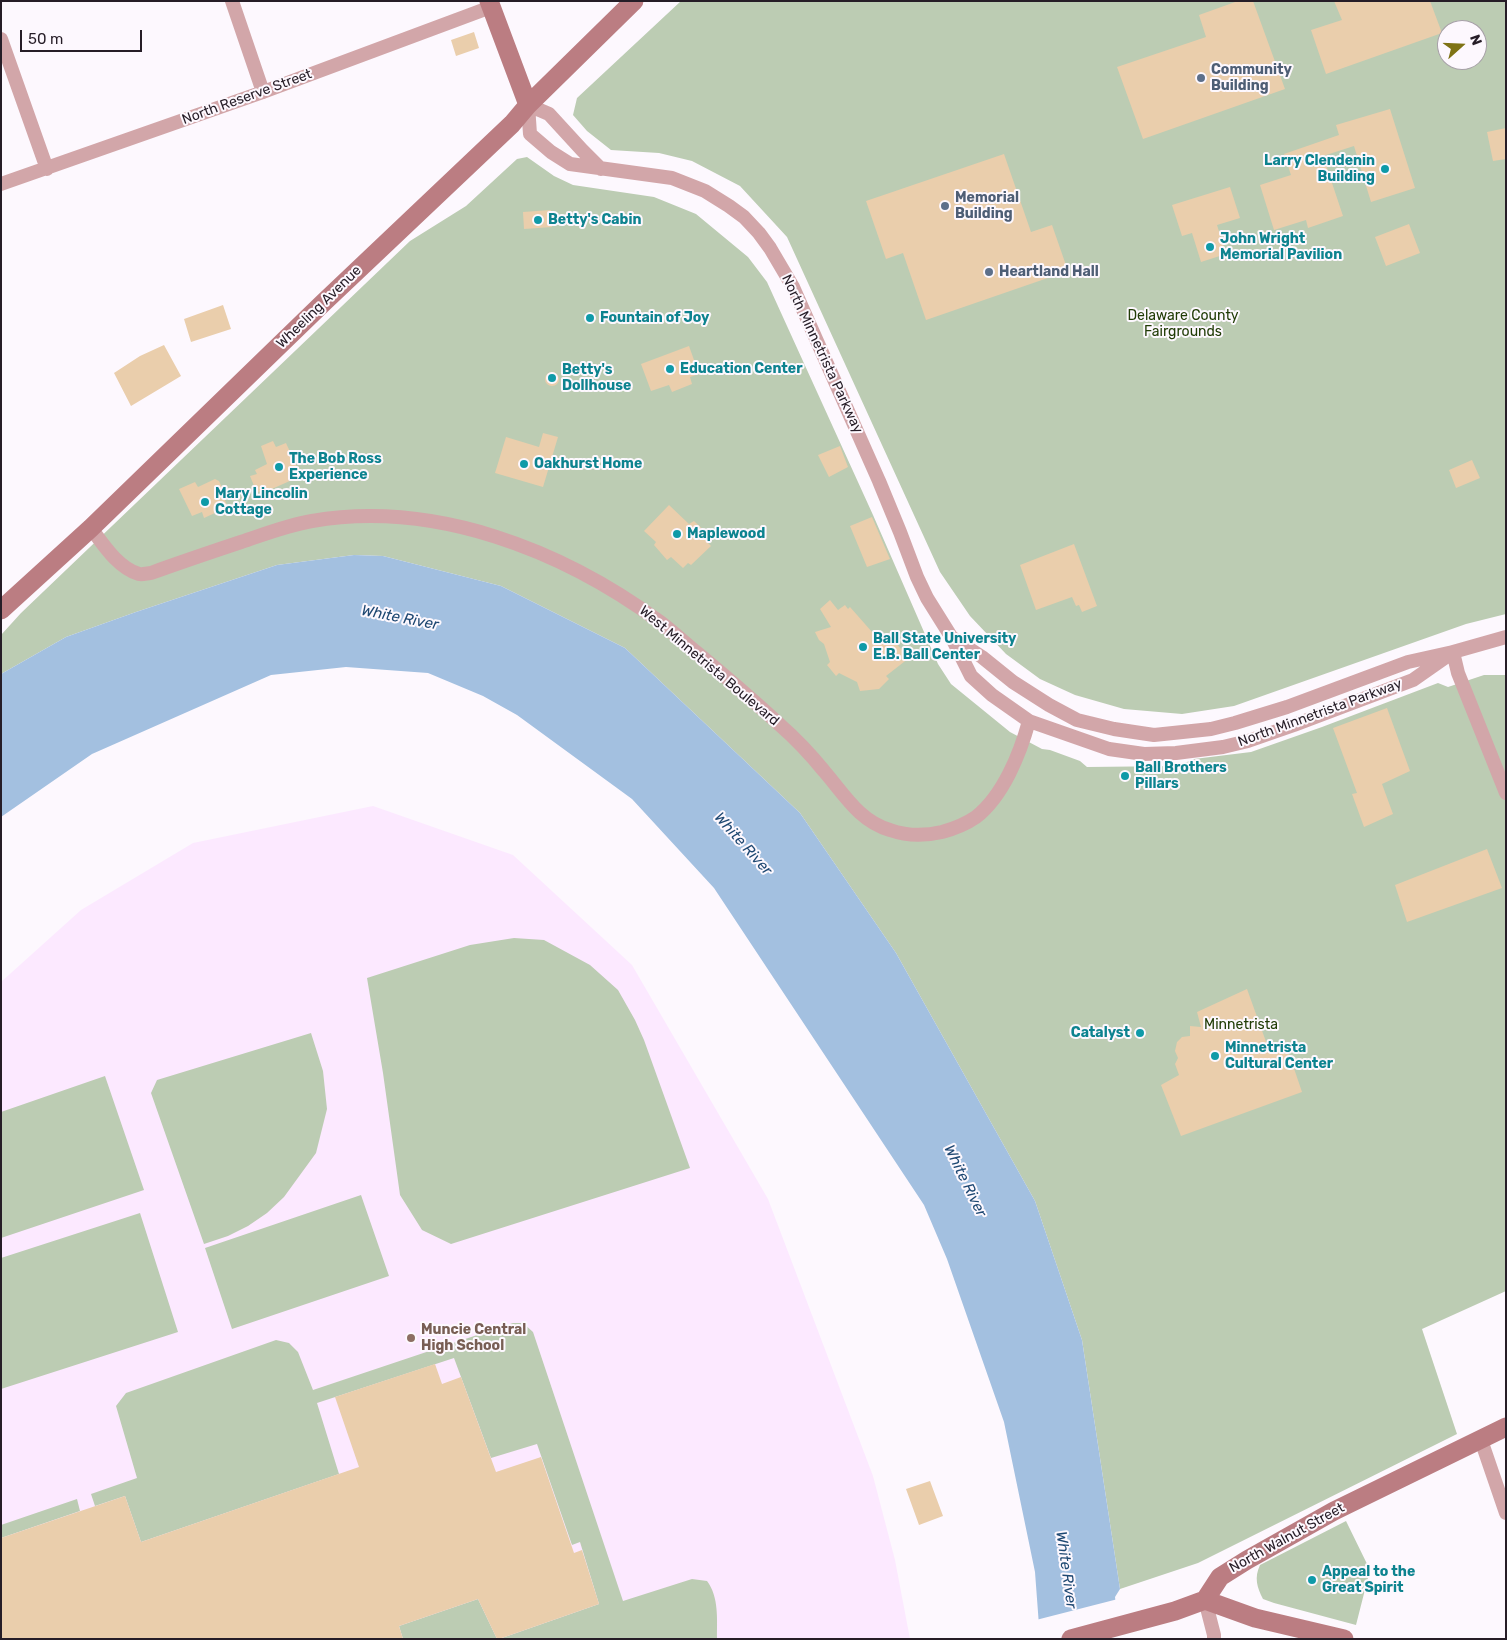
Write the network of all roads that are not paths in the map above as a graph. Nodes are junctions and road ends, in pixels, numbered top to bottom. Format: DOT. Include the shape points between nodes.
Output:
graph roads {
  1 [pos="232,1"];
  2 [pos="634,1"];
  3 [pos="490,4"];
  4 [pos="1,39"];
  5 [pos="263,92"];
  6 [pos="528,105"];
  7 [pos="47,168"];
  8 [pos="601,169"];
  9 [pos="1,184"];
  10 [pos="91,528"];
  11 [pos="1,610"];
  12 [pos="1506,637"];
  13 [pos="952,638"];
  14 [pos="1453,652"];
  15 [pos="1029,721"];
  16 [pos="1506,793"];
  17 [pos="1506,1428"];
  18 [pos="1481,1440"];
  19 [pos="1506,1513"];
  20 [pos="1205,1600"];
  21 [pos="1071,1639"];
  22 [pos="1214,1639"];
  23 [pos="1344,1639"];
  1 -- 5 [label="street"];
  2 -- 6 [label="main road, Wheeling Avenue"];
  3 -- 5 [label="street, North Reserve Street"];
  3 -- 6 [label="main road"];
  4 -- 7 [label="street"];
  5 -- 7 [label="street, North Reserve Street"];
  6 -- 8 [label="street" via="549,114"];
  6 -- 8 [label="street, North Minnetrista Parkway" via="530,134 570,164"];
  6 -- 10 [label="main road, Wheeling Avenue" via="512,124"];
  7 -- 9 [label="street, North Reserve Street"];
  8 -- 13 [label="street, North Minnetrista Parkway" via="672,178 705,191 744,217 759,233 793,287 886,498 917,577"];
  10 -- 11 [label="main road, Wheeling Avenue"];
  10 -- 15 [label="street, West Minnetrista Boulevard" via="117,559 141,574 284,527 338,517 376,515 428,520 530,549 578,571 661,622 786,730 860,815 876,825 906,834 929,835 953,829 976,817 997,793 1013,767"];
  12 -- 14 [label="street, North Minnetrista Parkway"];
  13 -- 14 [label="street, North Minnetrista Parkway" via="1020,687 1077,720 1154,735 1235,723 1408,662"];
  13 -- 15 [label="street, North Minnetrista Parkway" via="971,676"];
  14 -- 15 [label="street, North Minnetrista Parkway" via="1413,680 1294,725 1223,747 1144,754 1109,748"];
  14 -- 16 [label="street" via="1458,673"];
  17 -- 18 [label="main road, North Walnut Street"];
  18 -- 19 [label="street"];
  18 -- 20 [label="main road, North Walnut Street" via="1334,1511 1247,1560 1220,1577"];
  20 -- 21 [label="main road"];
  20 -- 22 [label="street"];
  20 -- 23 [label="main road" via="1255,1618"];
}
